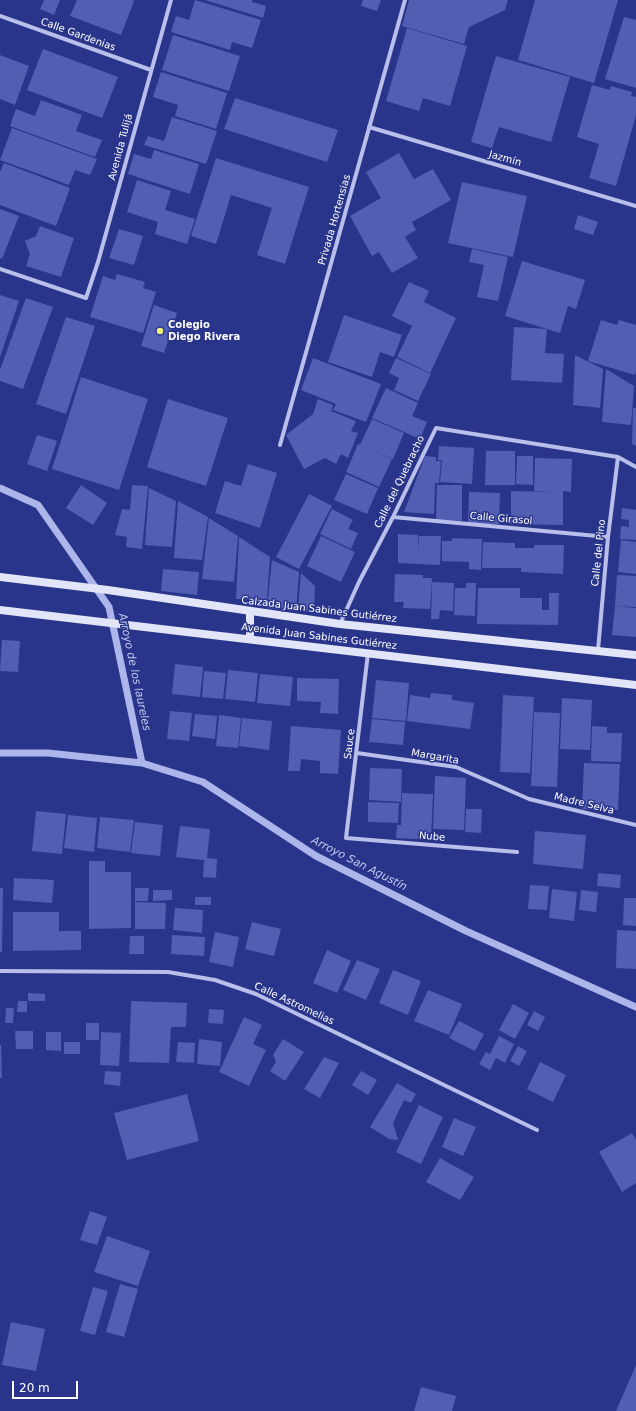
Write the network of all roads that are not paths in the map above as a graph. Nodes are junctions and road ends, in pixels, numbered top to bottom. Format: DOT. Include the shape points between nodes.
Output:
graph roads {
  1 [pos="171,0"];
  2 [pos="405,0"];
  3 [pos="0,16"];
  4 [pos="151,70"];
  5 [pos="369,127"];
  6 [pos="636,206"];
  7 [pos="0,268"];
  8 [pos="280,445"];
  9 [pos="618,457"];
  10 [pos="636,467"];
  11 [pos="393,518"];
  12 [pos="608,537"];
  13 [pos="0,577"];
  14 [pos="0,610"];
  15 [pos="250,611"];
  16 [pos="340,624"];
  17 [pos="250,639"];
  18 [pos="598,650"];
  19 [pos="368,652"];
  20 [pos="636,655"];
  21 [pos="636,685"];
  22 [pos="357,753"];
  23 [pos="529,799"];
  24 [pos="636,825"];
  25 [pos="346,838"];
  26 [pos="517,852"];
  27 [pos="0,971"];
  28 [pos="537,1130"];
  1 -- 4 [label="street, Avenida Tulijá"];
  2 -- 5 [label="street, Privada Hortensias"];
  3 -- 4 [label="street, Calle Gardenias"];
  4 -- 7 [label="street, Avenida Tulijá" via="86,298"];
  5 -- 6 [label="street, Jazmín"];
  5 -- 8 [label="street, Privada Hortensias"];
  9 -- 10 [label="street"];
  9 -- 11 [label="street, Calle del Quebracho" via="436,428"];
  9 -- 12 [label="street, Calle del Pino"];
  11 -- 12 [label="street, Calle Girasol"];
  11 -- 16 [label="street, Calle del Quebracho"];
  12 -- 18 [label="street, Calle del Pino"];
  13 -- 15 [label="street, Calzada Juan Sabines Gutiérrez"];
  14 -- 17 [label="street, Avenida Juan Sabines Gutiérrez"];
  15 -- 16 [label="street, Calzada Juan Sabines Gutiérrez"];
  15 -- 17 [label="street"];
  16 -- 18 [label="street, Calzada Juan Sabines Gutiérrez"];
  17 -- 19 [label="street, Avenida Juan Sabines Gutiérrez"];
  18 -- 20 [label="street, Calzada Juan Sabines Gutiérrez"];
  19 -- 21 [label="street, Avenida Juan Sabines Gutiérrez"];
  19 -- 22 [label="street, Sauce"];
  22 -- 23 [label="street, Margarita" via="456,767"];
  22 -- 25 [label="street, Sauce"];
  23 -- 24 [label="street, Madre Selva"];
  25 -- 26 [label="street, Nube"];
  27 -- 28 [label="street, Calle Astromelias" via="168,972 215,980 256,994"];
}
